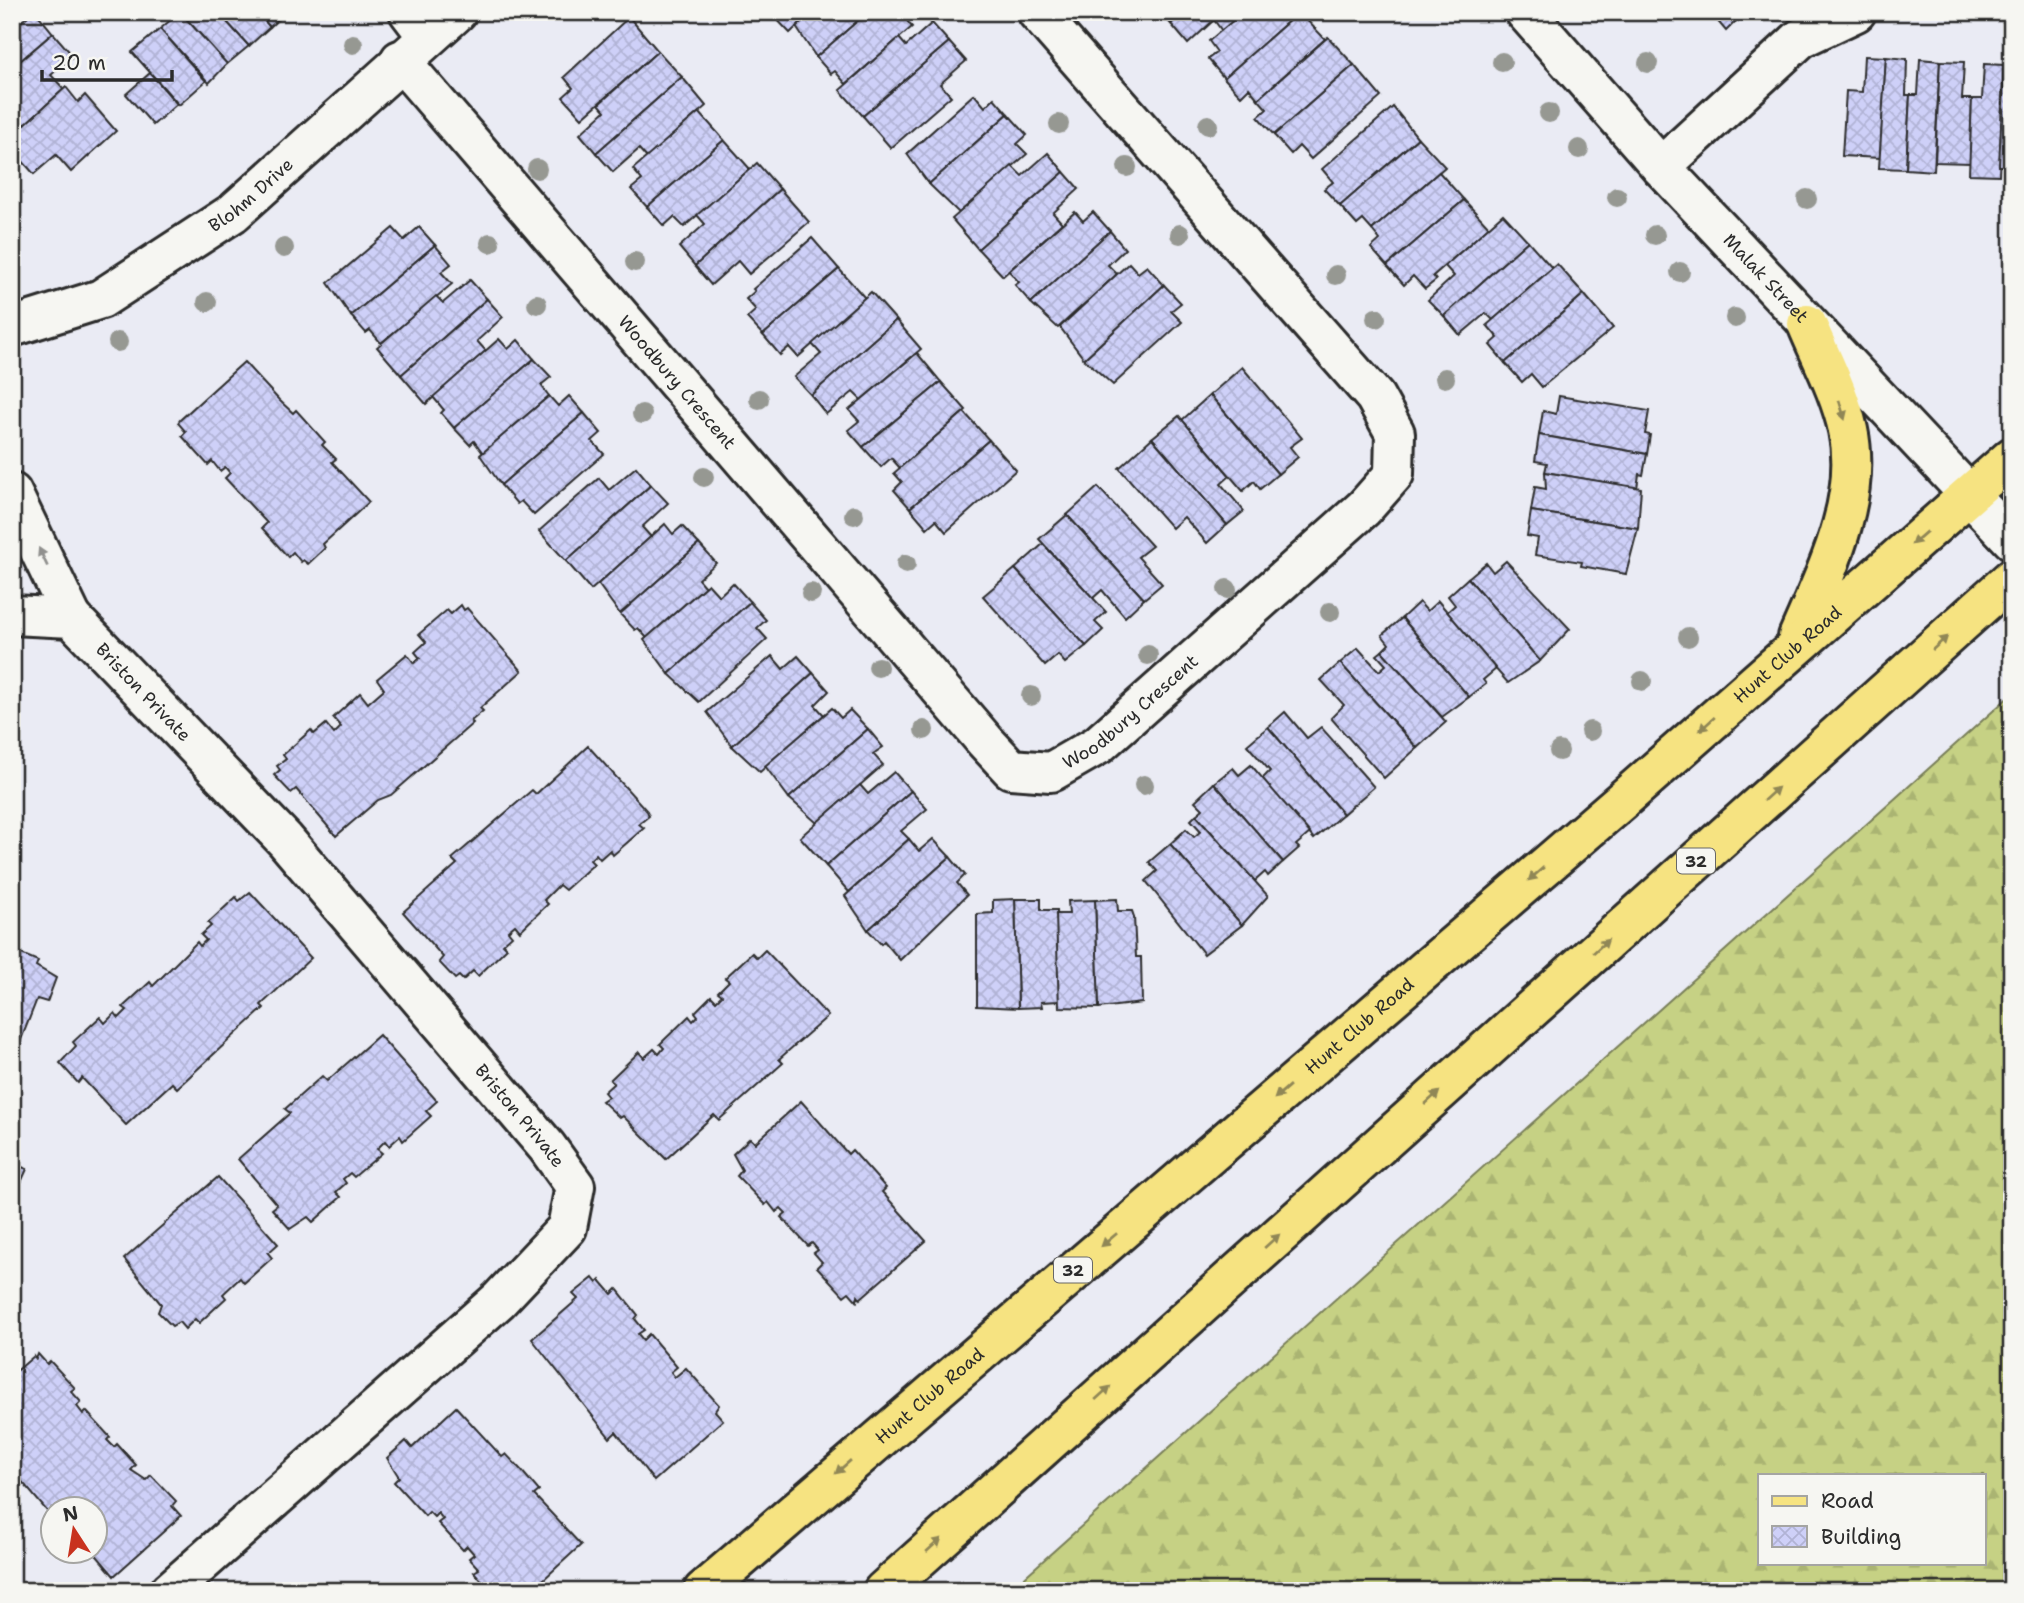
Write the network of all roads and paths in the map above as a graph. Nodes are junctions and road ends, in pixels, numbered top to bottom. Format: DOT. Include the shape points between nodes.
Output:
graph roads {
  1 [pos="457,12"];
  2 [pos="1037,12"];
  3 [pos="1525,12"];
  4 [pos="1856,12"];
  5 [pos="412,36"];
  6 [pos="1661,167"];
  7 [pos="1807,324"];
  8 [pos="12,327"];
  9 [pos="2012,457"];
  10 [pos="12,493"];
  11 [pos="1970,493"];
  12 [pos="2012,540"];
  13 [pos="2012,579"];
  14 [pos="13,612"];
  15 [pos="72,618"];
  16 [pos="1794,646"];
  17 [pos="170,1591"];
  18 [pos="703,1591"];
  19 [pos="884,1591"];
  1 -- 5 [label="street, Blohm Drive"];
  2 -- 5 [label="street, Woodbury Crescent" via="1374,397 1395,433 1394,474 1364,508 1098,745 1052,772 1011,769 985,741"];
  3 -- 6 [label="street, Malak Street"];
  4 -- 6 [label="street" via="1801,38"];
  5 -- 8 [label="street, Blohm Drive" via="233,214 101,299"];
  6 -- 7 [label="street, Malak Street"];
  7 -- 11 [label="street, Malak Street"];
  7 -- 16 [label="main road, one-way" via="1840,402 1852,461 1831,557"];
  9 -- 11 [label="main road, Hunt Club Road / 32"];
  15 -- 10 [label="street, Briston Private, one-way"];
  11 -- 12 [label="street, Malak Street"];
  11 -- 16 [label="main road, Hunt Club Road / 32, one-way"];
  19 -- 13 [label="main road, 32, one-way"];
  14 -- 15 [label="street"];
  15 -- 17 [label="street, Briston Private" via="285,840 547,1147 575,1186 567,1228 499,1300"];
  16 -- 18 [label="main road, Hunt Club Road / 32, one-way" via="1627,796"];
}
